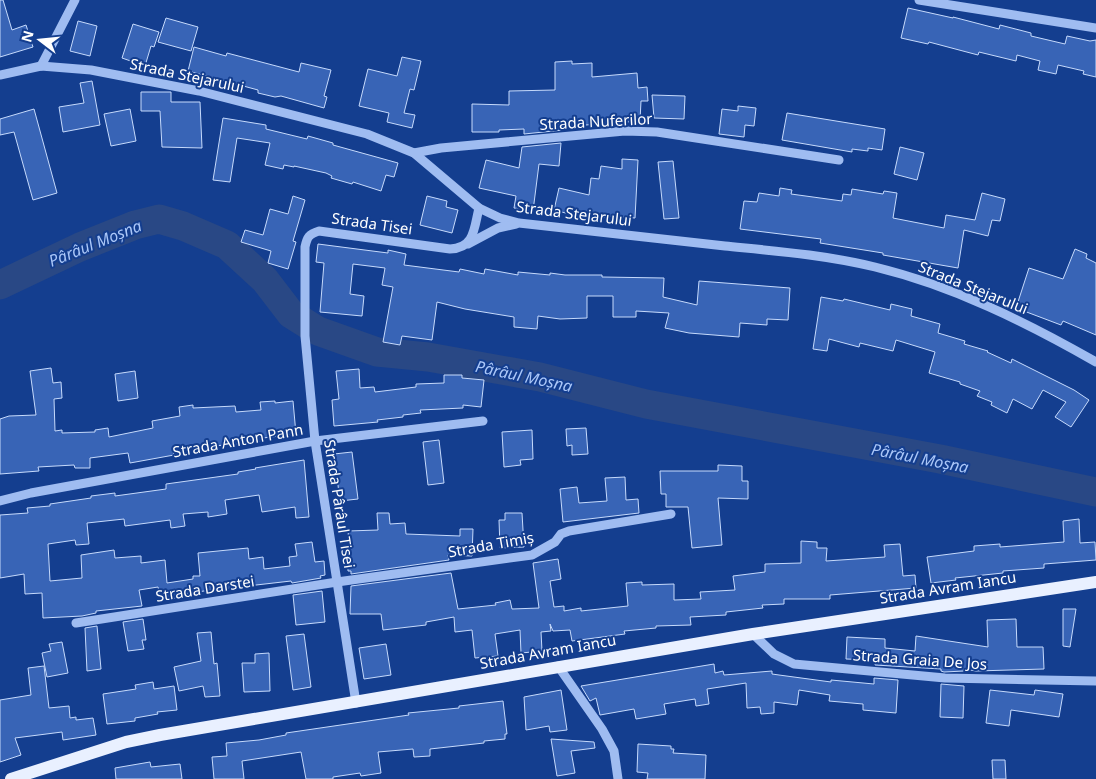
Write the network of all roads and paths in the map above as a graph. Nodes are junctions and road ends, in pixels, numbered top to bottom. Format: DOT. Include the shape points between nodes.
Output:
graph roads {
  1 [pos="75,0"];
  2 [pos="919,0"];
  3 [pos="1096,28"];
  4 [pos="41,66"];
  5 [pos="0,75"];
  6 [pos="414,153"];
  7 [pos="839,160"];
  8 [pos="480,208"];
  9 [pos="519,223"];
  10 [pos="466,245"];
  11 [pos="304,310"];
  12 [pos="1096,362"];
  13 [pos="483,421"];
  14 [pos="315,441"];
  15 [pos="0,502"];
  16 [pos="671,514"];
  17 [pos="337,582"];
  18 [pos="1096,582"];
  19 [pos="76,623"];
  20 [pos="753,634"];
  21 [pos="558,666"];
  22 [pos="1096,681"];
  23 [pos="356,702"];
  24 [pos="11,779"];
  25 [pos="618,779"];
  1 -- 4 [label="street"];
  2 -- 3 [label="street"];
  4 -- 5 [label="street, Strada Stejarului"];
  4 -- 6 [label="street, Strada Stejarului" via="91,70 199,91 367,134"];
  6 -- 7 [label="street, Strada Nuferilor" via="633,131"];
  6 -- 8 [label="street, Strada Stejarului"];
  8 -- 9 [label="street, Strada Stejarului"];
  8 -- 10 [label="street"];
  9 -- 10 [label="street" via="498,228"];
  9 -- 12 [label="street, Strada Stejarului" via="808,254 876,267 925,281 995,309"];
  10 -- 11 [label="street, Strada Tisei" via="450,249 319,231 312,233 307,237 305,247"];
  11 -- 14 [label="street, Strada Pârâul Tisei"];
  13 -- 14 [label="street, Strada Anton Pann"];
  14 -- 15 [label="street, Strada Anton Pann" via="31,493"];
  14 -- 17 [label="street, Strada Pârâul Tisei"];
  16 -- 17 [label="street, Strada Timiș" via="569,531 532,555"];
  17 -- 19 [label="street, Strada Darstei"];
  17 -- 23 [label="street, Strada Pârâul Tisei"];
  18 -- 20 [label="main road, Strada Avram Iancu"];
  20 -- 21 [label="main road, Strada Avram Iancu"];
  20 -- 22 [label="street, Strada Graia De Jos" via="774,654 794,664 945,678"];
  21 -- 23 [label="main road, Strada Avram Iancu"];
  21 -- 25 [label="street" via="614,751"];
  23 -- 24 [label="main road, Strada Avram Iancu" via="126,742"];
}
